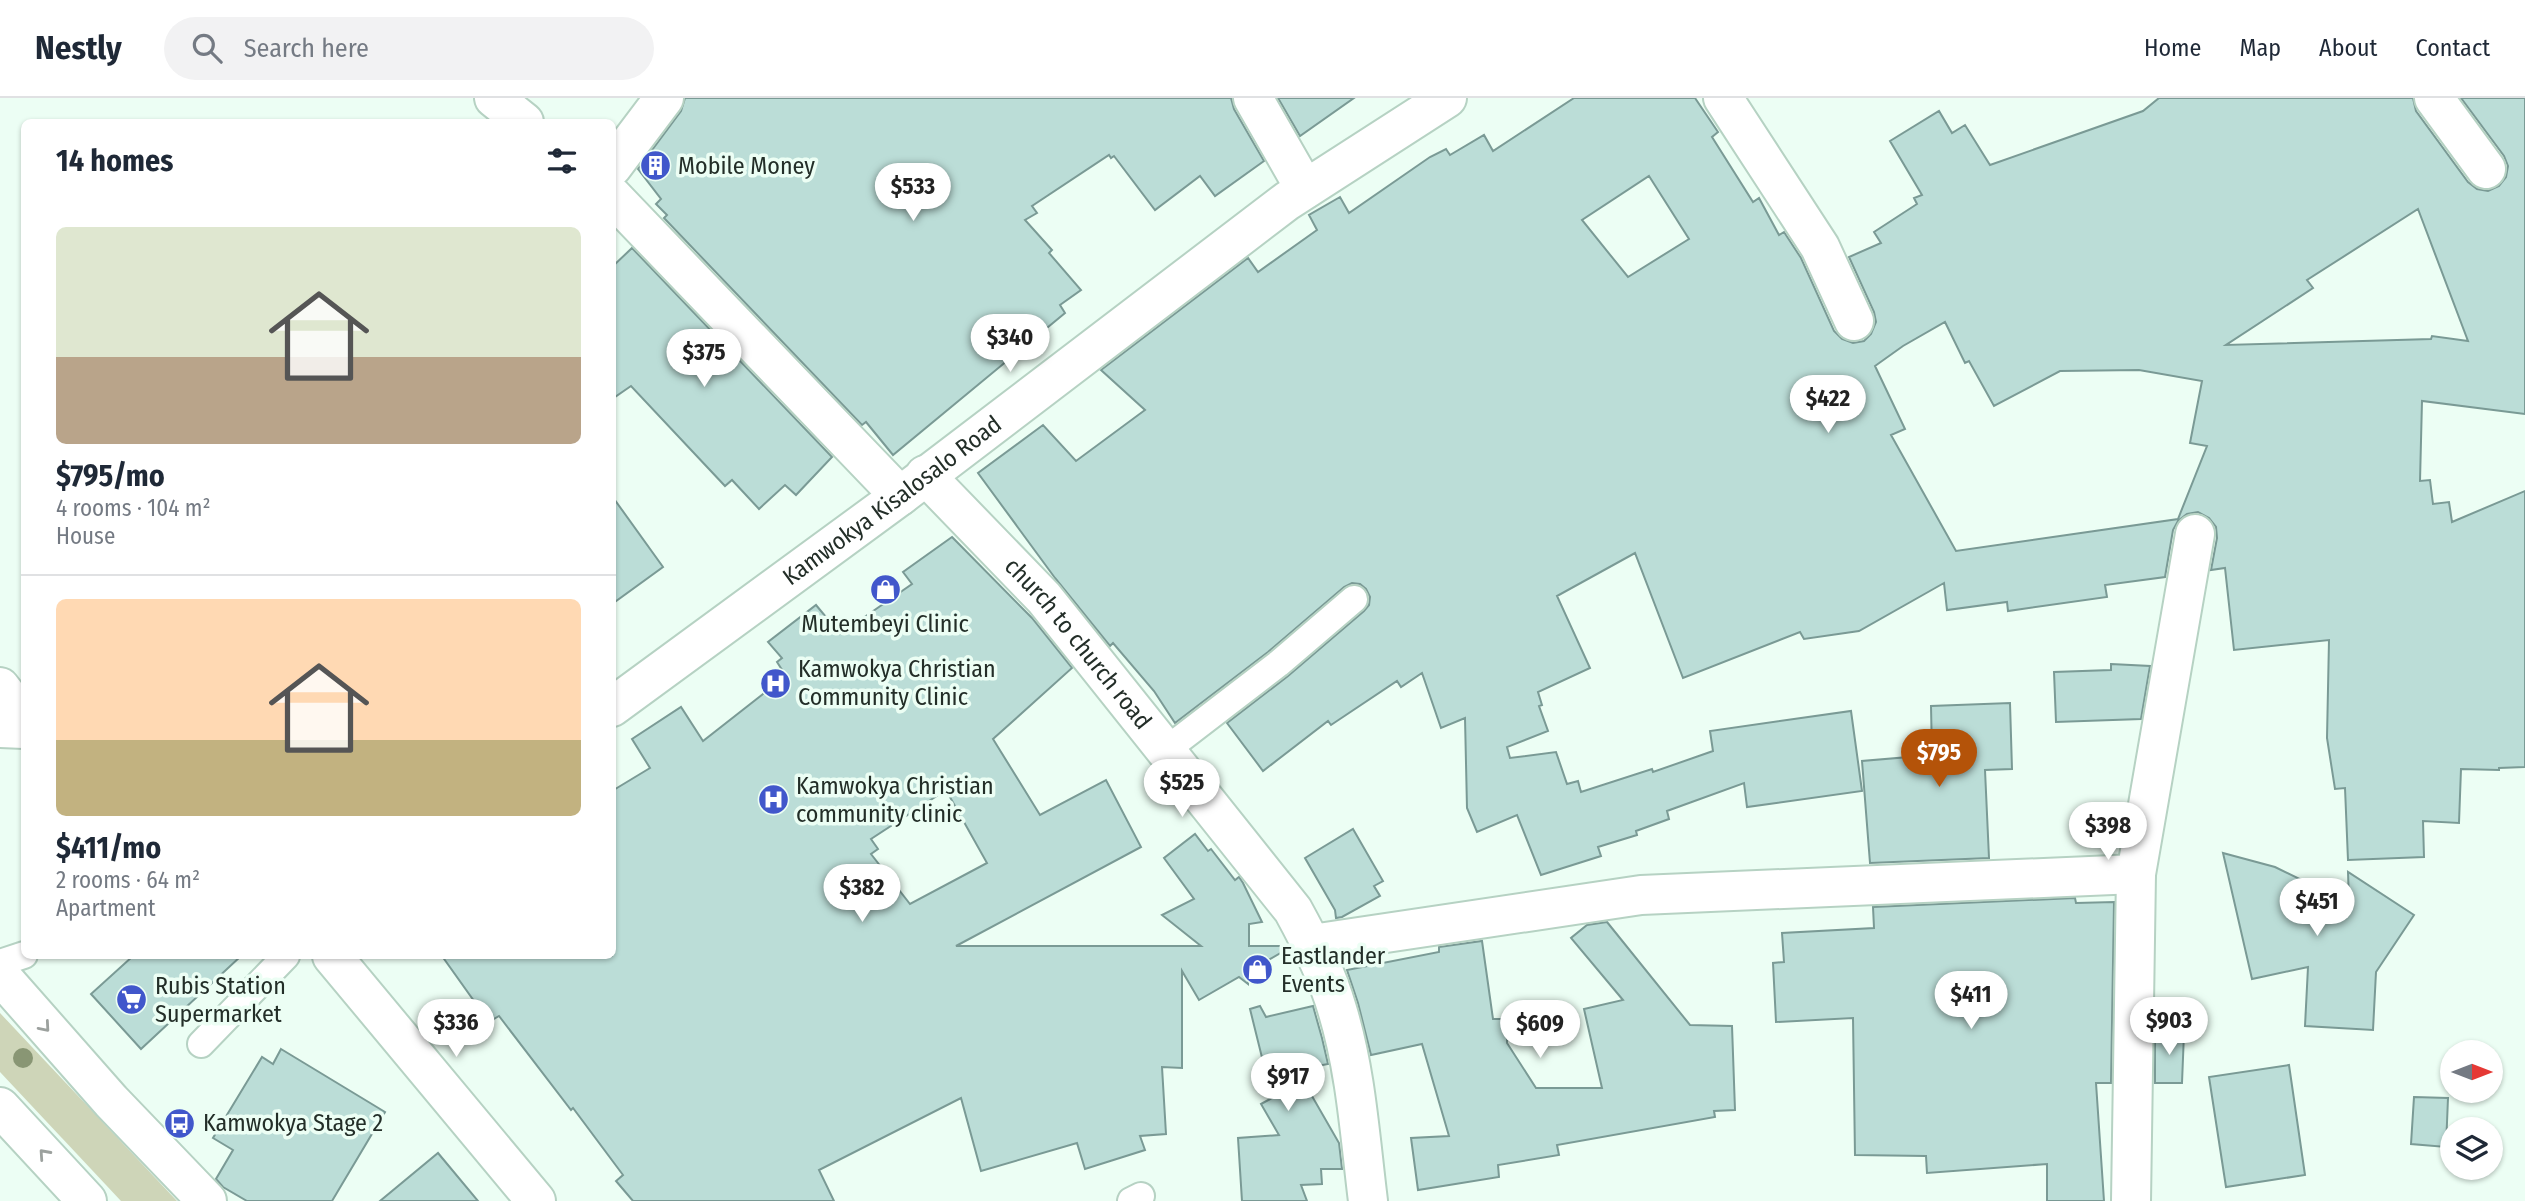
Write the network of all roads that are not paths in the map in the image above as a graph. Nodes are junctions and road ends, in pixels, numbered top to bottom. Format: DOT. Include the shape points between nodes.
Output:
graph roads {
  1 [pos="494,98"];
  2 [pos="664,98"];
  3 [pos="1253,98"];
  4 [pos="1447,98"];
  5 [pos="1723,98"];
  6 [pos="2434,98"];
  7 [pos="520,119"];
  8 [pos="616,162"];
  9 [pos="2486,169"];
  10 [pos="1305,189"];
  11 [pos="616,200"];
  12 [pos="1854,321"];
  13 [pos="912,486"];
  14 [pos="2195,534"];
  15 [pos="1354,599"];
  16 [pos="0,687"];
  17 [pos="616,704"];
  18 [pos="21,714"];
  19 [pos="0,728"];
  20 [pos="21,729"];
  21 [pos="1166,750"];
  22 [pos="2136,874"];
  23 [pos="1311,944"];
  24 [pos="21,956"];
  25 [pos="283,959"];
  26 [pos="334,959"];
  27 [pos="0,963"];
  28 [pos="0,975"];
  29 [pos="201,1044"];
  30 [pos="0,1107"];
  31 [pos="87,1201"];
  32 [pos="207,1201"];
  33 [pos="536,1201"];
  34 [pos="1368,1201"];
  35 [pos="2131,1201"];
  1 -- 7 [label="street"];
  2 -- 8 [label="street"];
  3 -- 10 [label="street"];
  4 -- 10 [label="street, Kamwokya Kisalosalo Road"];
  5 -- 12 [label="street" via="1820,247"];
  6 -- 9 [label="street"];
  10 -- 13 [label="street, Kamwokya Kisalosalo Road"];
  11 -- 13 [label="street"];
  13 -- 17 [label="street, Kamwokya Kisalosalo Road"];
  13 -- 21 [label="street, church to church road" via="1044,598"];
  14 -- 22 [label="street"];
  15 -- 21 [label="lane"];
  16 -- 18 [label="street"];
  19 -- 20 [label="street"];
  21 -- 23 [label="street, church to church road" via="1293,910"];
  22 -- 23 [label="street" via="1641,895"];
  22 -- 35 [label="street"];
  23 -- 34 [label="street, church to church road" via="1337,1007 1352,1072"];
  24 -- 27 [label="lane"];
  25 -- 29 [label="lane"];
  26 -- 33 [label="street"];
  28 -- 32 [label="street, one-way"];
  31 -- 30 [label="street, one-way"];
}
